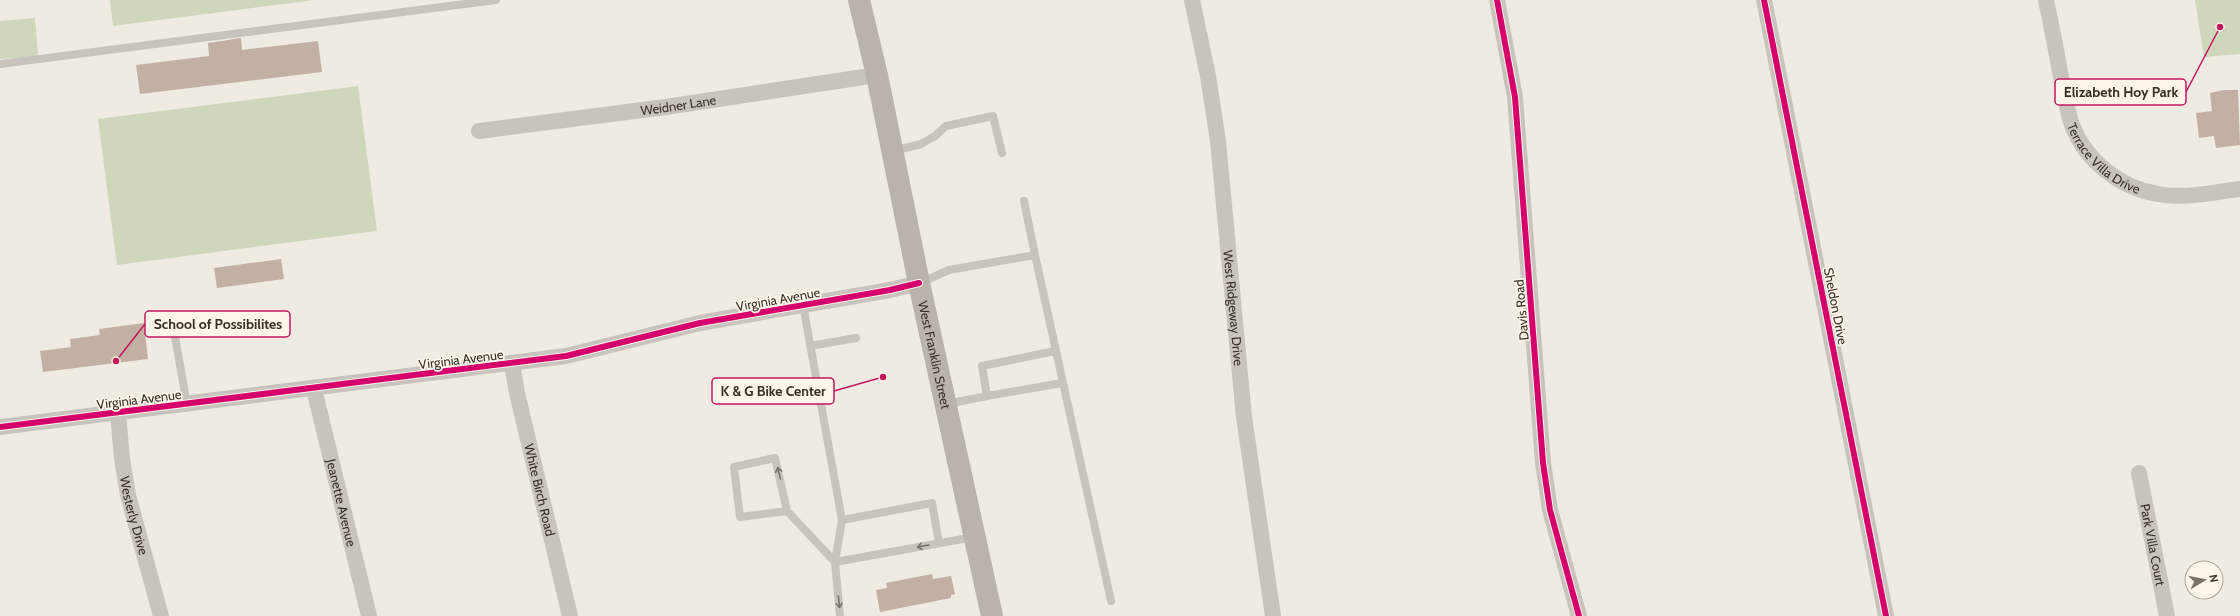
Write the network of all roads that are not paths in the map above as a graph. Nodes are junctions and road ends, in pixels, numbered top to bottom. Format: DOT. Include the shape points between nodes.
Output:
graph roads {
  1 [pos="496,0"];
  2 [pos="859,0"];
  3 [pos="1192,0"];
  4 [pos="1497,0"];
  5 [pos="1764,0"];
  6 [pos="2046,0"];
  7 [pos="0,64"];
  8 [pos="877,75"];
  9 [pos="479,131"];
  10 [pos="893,151"];
  11 [pos="1002,154"];
  12 [pos="2240,189"];
  13 [pos="1024,201"];
  14 [pos="1035,255"];
  15 [pos="919,283"];
  16 [pos="803,305"];
  17 [pos="174,324"];
  18 [pos="856,338"];
  19 [pos="810,346"];
  20 [pos="1055,351"];
  21 [pos="512,364"];
  22 [pos="1062,383"];
  23 [pos="314,389"];
  24 [pos="987,396"];
  25 [pos="947,404"];
  26 [pos="187,405"];
  27 [pos="118,413"];
  28 [pos="0,427"];
  29 [pos="2139,473"];
  30 [pos="787,511"];
  31 [pos="842,520"];
  32 [pos="975,537"];
  33 [pos="939,543"];
  34 [pos="835,562"];
  35 [pos="1111,601"];
  36 [pos="161,616"];
  37 [pos="369,616"];
  38 [pos="570,616"];
  39 [pos="840,616"];
  40 [pos="992,616"];
  41 [pos="1273,616"];
  42 [pos="1579,616"];
  43 [pos="1886,616"];
  44 [pos="2167,616"];
  1 -- 7 [label="lane"];
  2 -- 8 [label="main road, West Franklin Street"];
  3 -- 41 [label="street, West Ridgeway Drive" via="1218,141 1244,417"];
  4 -- 42 [label="street, Davis Road" via="1515,97 1542,463 1550,510"];
  5 -- 43 [label="street, Sheldon Drive"];
  6 -- 12 [label="street, Terrace Villa Drive" via="2068,112 2080,142 2092,158 2110,175 2122,182 2158,194 2176,196"];
  8 -- 9 [label="street, Weidner Lane" via="666,107"];
  8 -- 10 [label="main road, West Franklin Street"];
  10 -- 11 [label="lane" via="921,144 946,126 993,116"];
  10 -- 15 [label="main road, West Franklin Street"];
  13 -- 14 [label="lane"];
  14 -- 15 [label="lane" via="949,270"];
  14 -- 20 [label="lane"];
  15 -- 16 [label="street, Virginia Avenue"];
  15 -- 25 [label="main road, West Franklin Street"];
  16 -- 19 [label="lane"];
  16 -- 21 [label="street, Virginia Avenue" via="700,323 566,356"];
  17 -- 26 [label="lane"];
  18 -- 19 [label="lane"];
  19 -- 31 [label="lane"];
  20 -- 22 [label="lane"];
  20 -- 24 [label="lane" via="982,366"];
  21 -- 23 [label="street, Virginia Avenue"];
  21 -- 38 [label="street, White Birch Road"];
  22 -- 24 [label="lane"];
  22 -- 35 [label="lane"];
  23 -- 26 [label="street, Virginia Avenue"];
  23 -- 37 [label="street, Jeanette Avenue"];
  24 -- 25 [label="lane"];
  25 -- 32 [label="main road, West Franklin Street"];
  26 -- 27 [label="street, Virginia Avenue"];
  27 -- 28 [label="street, Virginia Avenue"];
  27 -- 36 [label="street, Westerly Drive" via="128,495"];
  29 -- 44 [label="street, Park Villa Court"];
  30 -- 30 [label="lane, one-way" via="775,458 734,467 740,517"];
  30 -- 34 [label="lane"];
  31 -- 33 [label="lane" via="932,503"];
  31 -- 34 [label="lane"];
  32 -- 33 [label="lane"];
  32 -- 40 [label="main road, West Franklin Street"];
  33 -- 34 [label="lane, one-way"];
  34 -- 39 [label="lane, one-way"];
}
